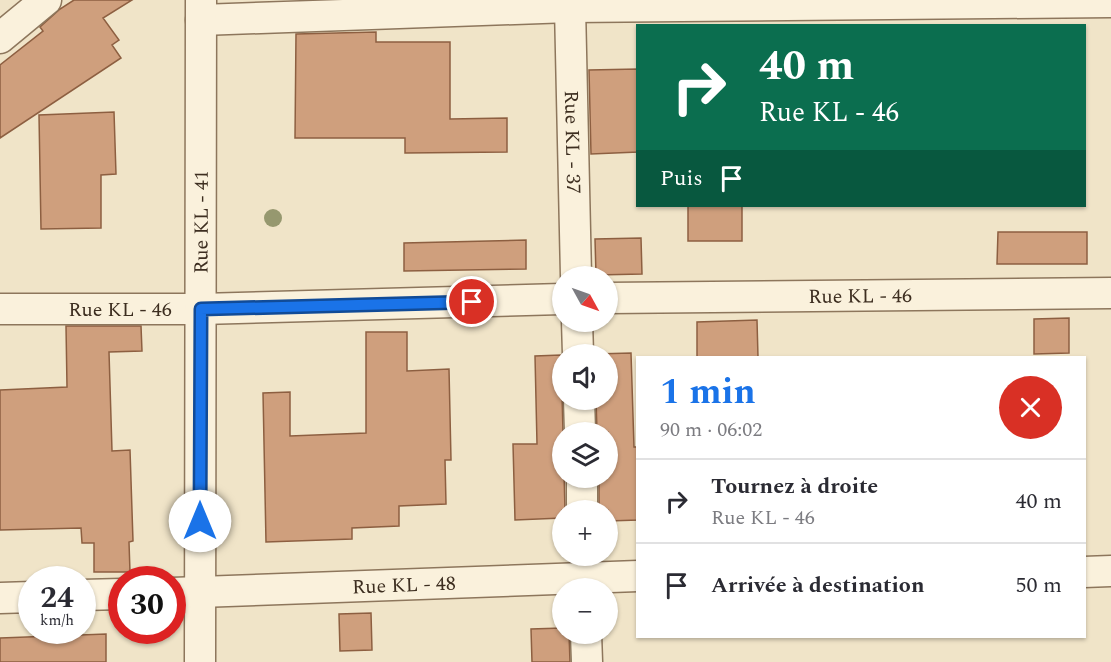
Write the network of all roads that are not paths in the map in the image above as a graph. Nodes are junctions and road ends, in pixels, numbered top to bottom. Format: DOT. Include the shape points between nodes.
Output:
graph roads {
  1 [pos="46,0"];
  2 [pos="1111,2"];
  3 [pos="570,7"];
  4 [pos="201,10"];
  5 [pos="0,38"];
  6 [pos="576,266"];
  7 [pos="1111,293"];
  8 [pos="618,298"];
  9 [pos="552,299"];
  10 [pos="0,309"];
  11 [pos="201,309"];
  12 [pos="1086,572"];
  13 [pos="1111,572"];
  14 [pos="584,573"];
  15 [pos="636,576"];
  16 [pos="186,592"];
  17 [pos="18,597"];
  18 [pos="0,598"];
  19 [pos="586,644"];
  20 [pos="200,662"];
  21 [pos="587,662"];
  1 -- 5 [label="street"];
  2 -- 3 [label="street"];
  3 -- 4 [label="street"];
  3 -- 6 [label="street, Rue KL - 37"];
  4 -- 11 [label="street, Rue KL - 41"];
  7 -- 8 [label="street, Rue KL - 46"];
  9 -- 11 [label="street, Rue KL - 46"];
  10 -- 11 [label="street, Rue KL - 46"];
  11 -- 16 [label="street, Rue KL - 41"];
  12 -- 13 [label="street"];
  14 -- 15 [label="street, Rue KL - 48"];
  14 -- 16 [label="street, Rue KL - 48"];
  16 -- 20 [label="street, Rue KL - 41"];
  17 -- 18 [label="street"];
  19 -- 21 [label="street"];
}
